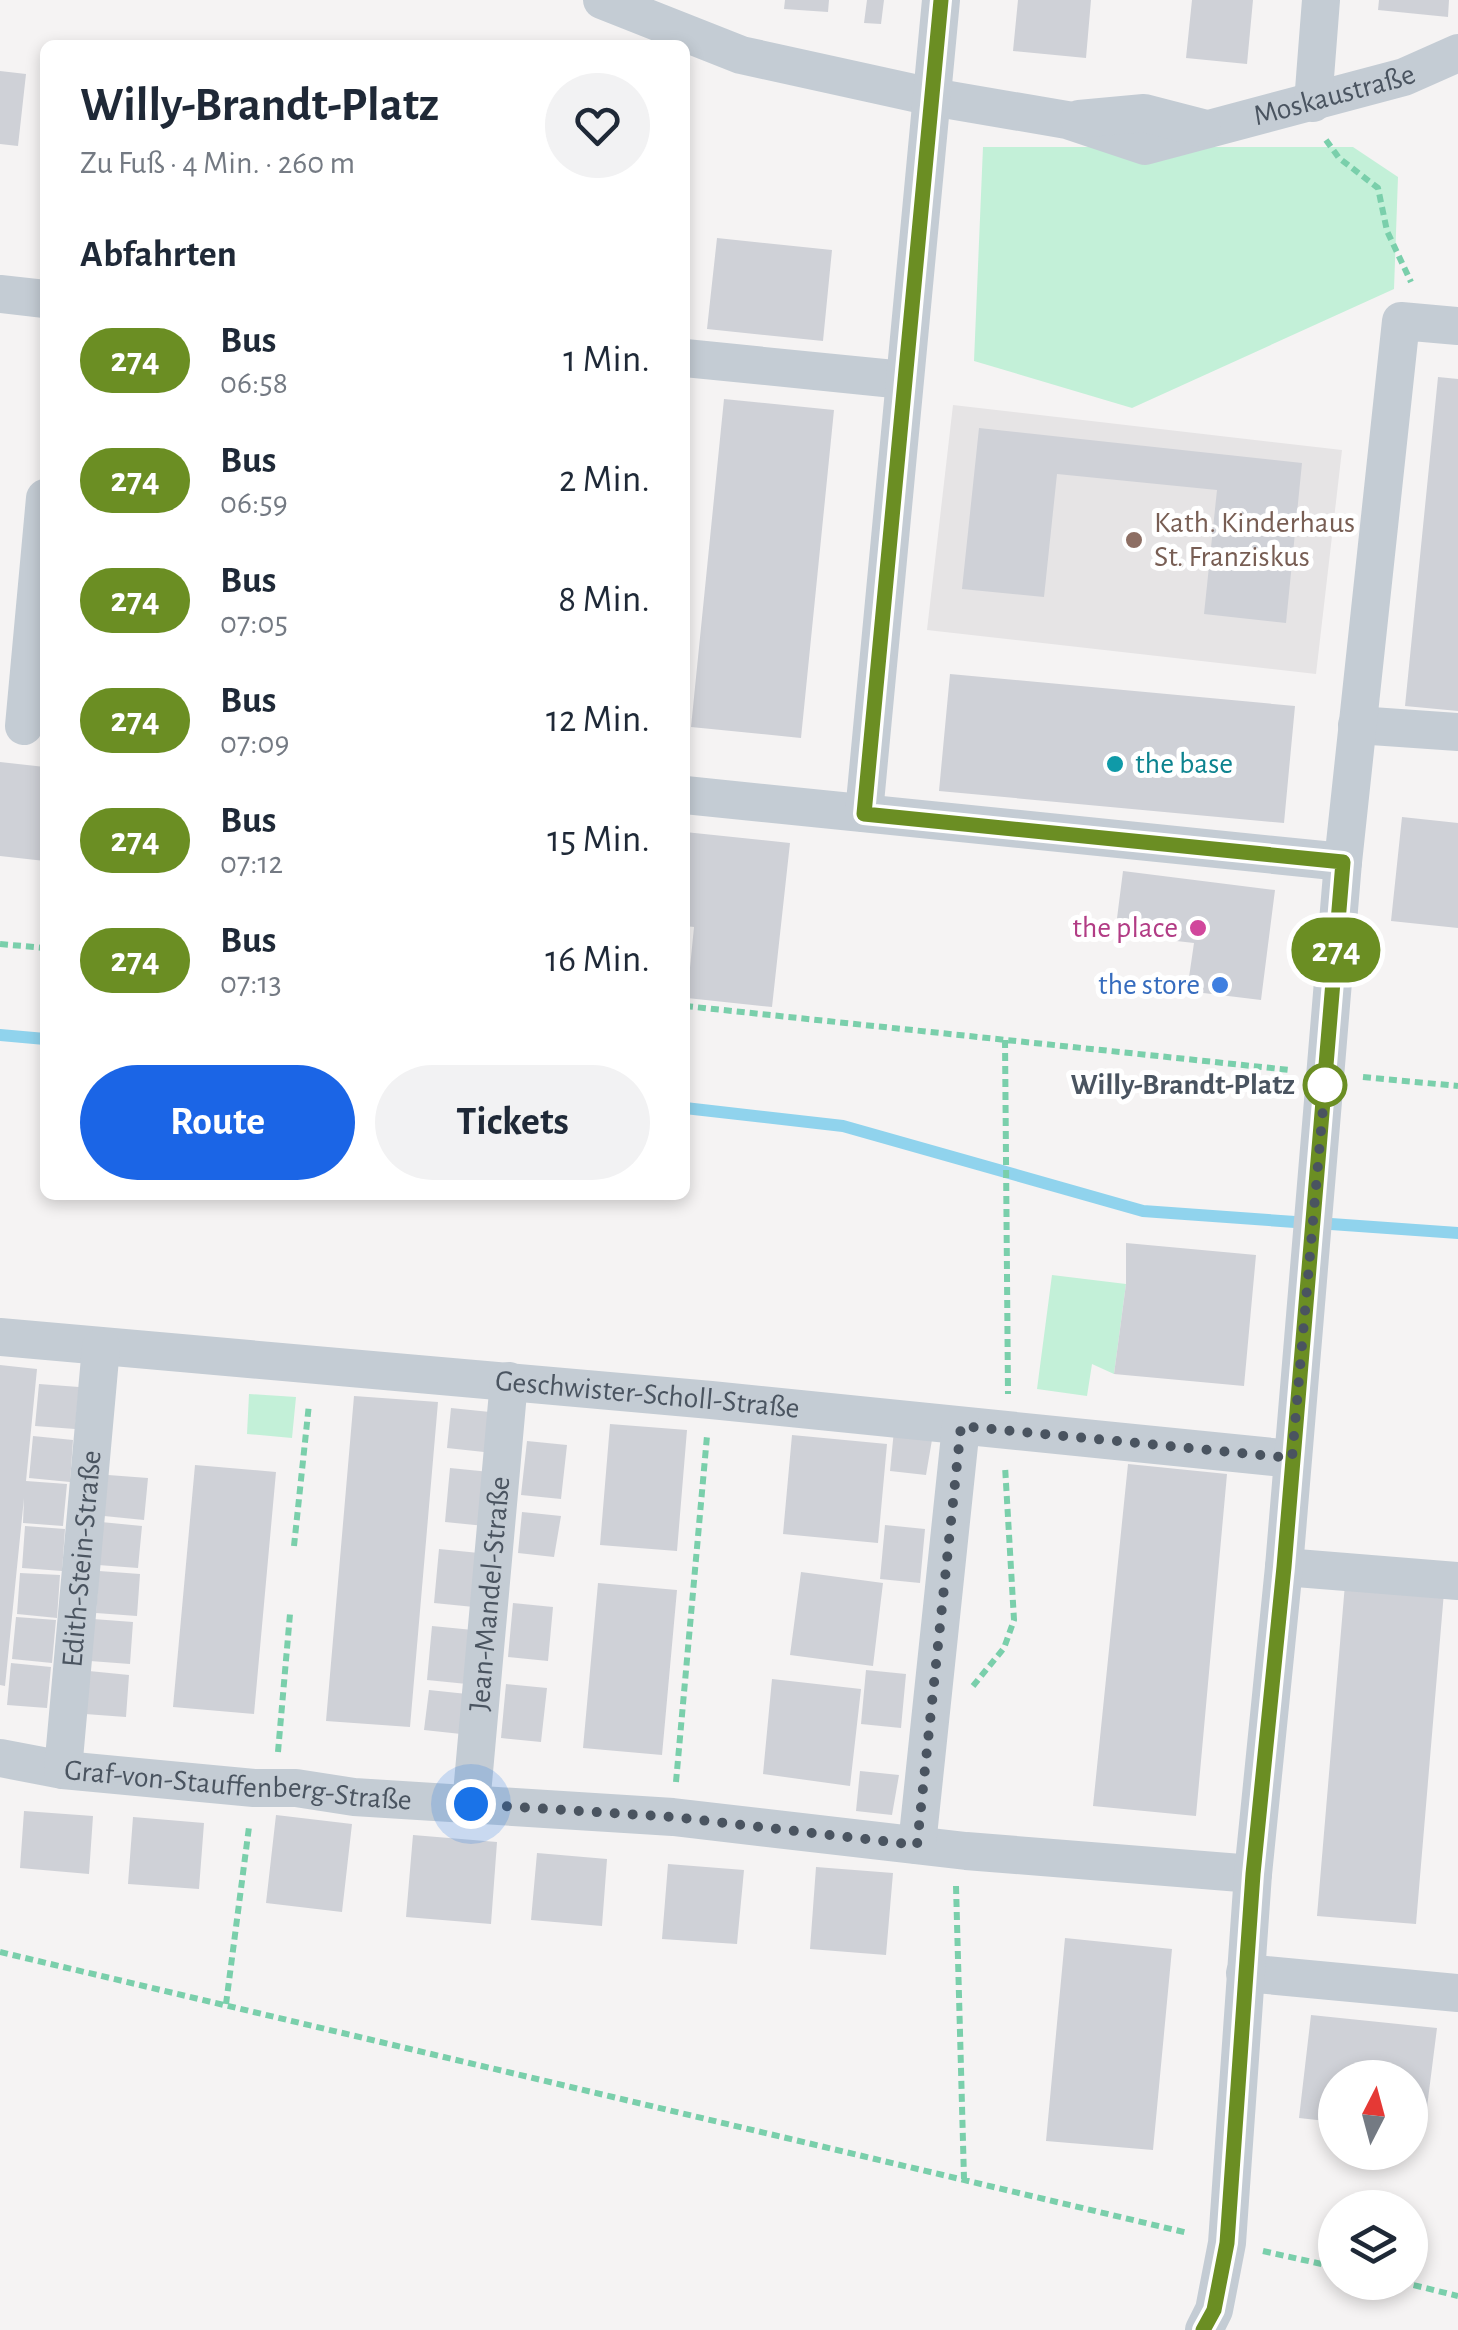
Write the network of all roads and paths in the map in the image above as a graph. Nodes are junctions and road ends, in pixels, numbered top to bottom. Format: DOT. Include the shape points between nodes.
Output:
graph roads {
  1 [pos="602,0"];
  2 [pos="941,0"];
  3 [pos="1321,0"];
  4 [pos="1458,53"];
  5 [pos="932,98"];
  6 [pos="1308,104"];
  7 [pos="0,294"];
  8 [pos="40,298"];
  9 [pos="1406,322"];
  10 [pos="1458,326"];
  11 [pos="690,359"];
  12 [pos="904,380"];
  13 [pos="40,550"];
  14 [pos="23,726"];
  15 [pos="1357,726"];
  16 [pos="1458,732"];
  17 [pos="690,796"];
  18 [pos="864,814"];
  19 [pos="1343,862"];
  20 [pos="0,944"];
  21 [pos="40,948"];
  22 [pos="690,1007"];
  23 [pos="1005,1040"];
  24 [pos="1326,1074"];
  25 [pos="1458,1086"];
  26 [pos="0,1338"];
  27 [pos="101,1347"];
  28 [pos="313,1364"];
  29 [pos="509,1381"];
  30 [pos="710,1400"];
  31 [pos="961,1426"];
  32 [pos="1006,1430"];
  33 [pos="1292,1458"];
  34 [pos="294,1546"];
  35 [pos="1284,1567"];
  36 [pos="1458,1581"];
  37 [pos="290,1614"];
  38 [pos="963,1699"];
  39 [pos="0,1758"];
  40 [pos="63,1770"];
  41 [pos="264,1788"];
  42 [pos="471,1804"];
  43 [pos="673,1817"];
  44 [pos="917,1845"];
  45 [pos="955,1850"];
  46 [pos="1253,1874"];
  47 [pos="0,1952"];
  48 [pos="1245,1972"];
  49 [pos="1458,1992"];
  50 [pos="226,2004"];
  51 [pos="964,2180"];
  52 [pos="1166,2228"];
  53 [pos="1428,2289"];
  54 [pos="1458,2296"];
  55 [pos="1204,2330"];
  1 -- 5 [label="street, Moskaustraße" via="741,55"];
  2 -- 5 [label="street"];
  3 -- 6 [label="street"];
  4 -- 6 [label="street, Moskaustraße" via="1404,77"];
  5 -- 6 [label="street, Moskaustraße" via="1066,120 1145,146"];
  5 -- 12 [label="street"];
  6 -- 9 [label="path" via="1339,158 1378,188 1387,231 1411,280"];
  7 -- 8 [label="street"];
  9 -- 10 [label="street"];
  9 -- 15 [label="street"];
  11 -- 12 [label="street"];
  12 -- 18 [label="street"];
  13 -- 14 [label="street"];
  15 -- 16 [label="street"];
  15 -- 19 [label="street"];
  17 -- 18 [label="street"];
  18 -- 19 [label="street"];
  19 -- 24 [label="street"];
  20 -- 21 [label="path"];
  22 -- 23 [label="path"];
  23 -- 24 [label="path"];
  23 -- 32 [label="path"];
  24 -- 25 [label="path"];
  24 -- 33 [label="street"];
  26 -- 27 [label="street, Geschwister-Scholl-Straße"];
  27 -- 28 [label="street, Geschwister-Scholl-Straße"];
  27 -- 40 [label="street, Edith-Stein-Straße"];
  28 -- 29 [label="street, Geschwister-Scholl-Straße"];
  28 -- 34 [label="path"];
  29 -- 30 [label="street, Geschwister-Scholl-Straße"];
  29 -- 42 [label="street, Jean-Mandel-Straße"];
  30 -- 31 [label="street, Geschwister-Scholl-Straße"];
  30 -- 43 [label="path"];
  31 -- 32 [label="street, Geschwister-Scholl-Straße"];
  31 -- 44 [label="street"];
  32 -- 33 [label="street, Geschwister-Scholl-Straße"];
  32 -- 38 [label="path" via="1014,1620 1004,1648"];
  33 -- 35 [label="street"];
  35 -- 36 [label="street"];
  35 -- 46 [label="street"];
  37 -- 41 [label="path"];
  39 -- 40 [label="street, Graf-von-Stauffenberg-Straße"];
  40 -- 41 [label="street, Graf-von-Stauffenberg-Straße"];
  41 -- 42 [label="street, Graf-von-Stauffenberg-Straße"];
  41 -- 50 [label="path"];
  42 -- 43 [label="street, Graf-von-Stauffenberg-Straße"];
  43 -- 44 [label="street, Graf-von-Stauffenberg-Straße"];
  44 -- 45 [label="street, Graf-von-Stauffenberg-Straße"];
  45 -- 46 [label="street, Graf-von-Stauffenberg-Straße"];
  45 -- 51 [label="path"];
  46 -- 48 [label="street"];
  47 -- 50 [label="path"];
  48 -- 49 [label="street"];
  48 -- 55 [label="street" via="1227,2243"];
  50 -- 51 [label="path"];
  51 -- 52 [label="path"];
  53 -- 54 [label="path"];
}
